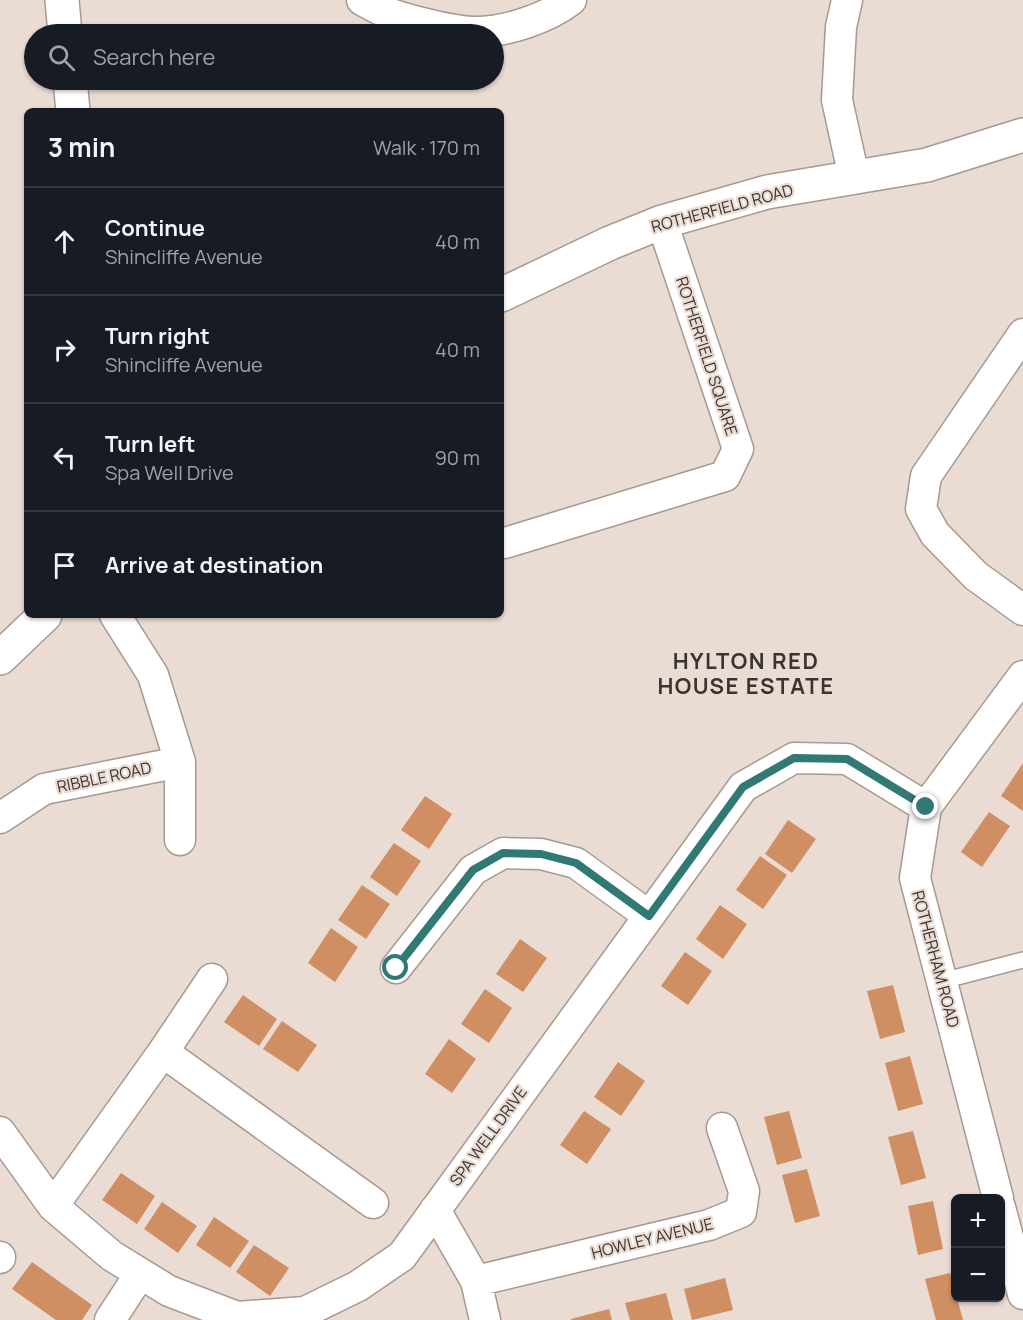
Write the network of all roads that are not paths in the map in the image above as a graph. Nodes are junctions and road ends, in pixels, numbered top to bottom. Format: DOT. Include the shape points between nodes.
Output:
graph roads {
  1 [pos="62,0"];
  2 [pos="362,0"];
  3 [pos="571,0"];
  4 [pos="847,0"];
  5 [pos="64,24"];
  6 [pos="431,24"];
  7 [pos="504,28"];
  8 [pos="71,90"];
  9 [pos="73,108"];
  10 [pos="1020,130"];
  11 [pos="854,177"];
  12 [pos="662,222"];
  13 [pos="504,294"];
  14 [pos="1023,334"];
  15 [pos="505,543"];
  16 [pos="1023,610"];
  17 [pos="42,618"];
  18 [pos="117,618"];
  19 [pos="0,658"];
  20 [pos="1023,676"];
  21 [pos="180,762"];
  22 [pos="926,807"];
  23 [pos="0,818"];
  24 [pos="180,840"];
  25 [pos="649,916"];
  26 [pos="1023,960"];
  27 [pos="396,968"];
  28 [pos="212,979"];
  29 [pos="942,981"];
  30 [pos="163,1052"];
  31 [pos="722,1128"];
  32 [pos="0,1132"];
  33 [pos="997,1194"];
  34 [pos="373,1203"];
  35 [pos="53,1206"];
  36 [pos="435,1210"];
  37 [pos="1005,1226"];
  38 [pos="140,1274"];
  39 [pos="476,1281"];
  40 [pos="1023,1294"];
  41 [pos="110,1320"];
  42 [pos="485,1320"];
  1 -- 5 [label="street"];
  2 -- 6 [label="street" via="390,14"];
  3 -- 7 [label="street" via="560,9 522,25"];
  4 -- 11 [label="street" via="841,27 837,100"];
  8 -- 9 [label="street"];
  10 -- 11 [label="street, ROTHERFIELD ROAD" via="927,165"];
  11 -- 12 [label="street, ROTHERFIELD ROAD" via="768,192"];
  12 -- 13 [label="street, ROTHERFIELD ROAD"];
  12 -- 15 [label="street, ROTHERFIELD SQUARE" via="738,449 725,476"];
  14 -- 16 [label="street" via="926,476 921,509 935,534 976,576"];
  17 -- 19 [label="street"];
  18 -- 21 [label="street" via="153,675"];
  20 -- 22 [label="street, ROTHERHAM ROAD"];
  21 -- 23 [label="street, RIBBLE ROAD" via="44,789"];
  21 -- 24 [label="street"];
  22 -- 25 [label="street, SPA WELL DRIVE" via="847,759 794,758 743,787"];
  22 -- 29 [label="street, ROTHERHAM ROAD" via="915,878"];
  25 -- 27 [label="street" via="576,863 541,854 503,853 473,870"];
  25 -- 36 [label="street, SPA WELL DRIVE"];
  26 -- 29 [label="lane"];
  28 -- 30 [label="street"];
  29 -- 33 [label="street, ROTHERHAM ROAD"];
  30 -- 34 [label="street"];
  30 -- 35 [label="street"];
  31 -- 39 [label="street, HOWLEY AVENUE" via="744,1191 741,1212 709,1225"];
  32 -- 35 [label="street, SPA WELL DRIVE"];
  35 -- 38 [label="street, SPA WELL DRIVE"];
  36 -- 38 [label="street, SPA WELL DRIVE" via="402,1256 358,1286 305,1312 237,1317 169,1291"];
  36 -- 39 [label="street"];
  37 -- 40 [label="street"];
  38 -- 41 [label="street"];
  39 -- 42 [label="street"];
}
